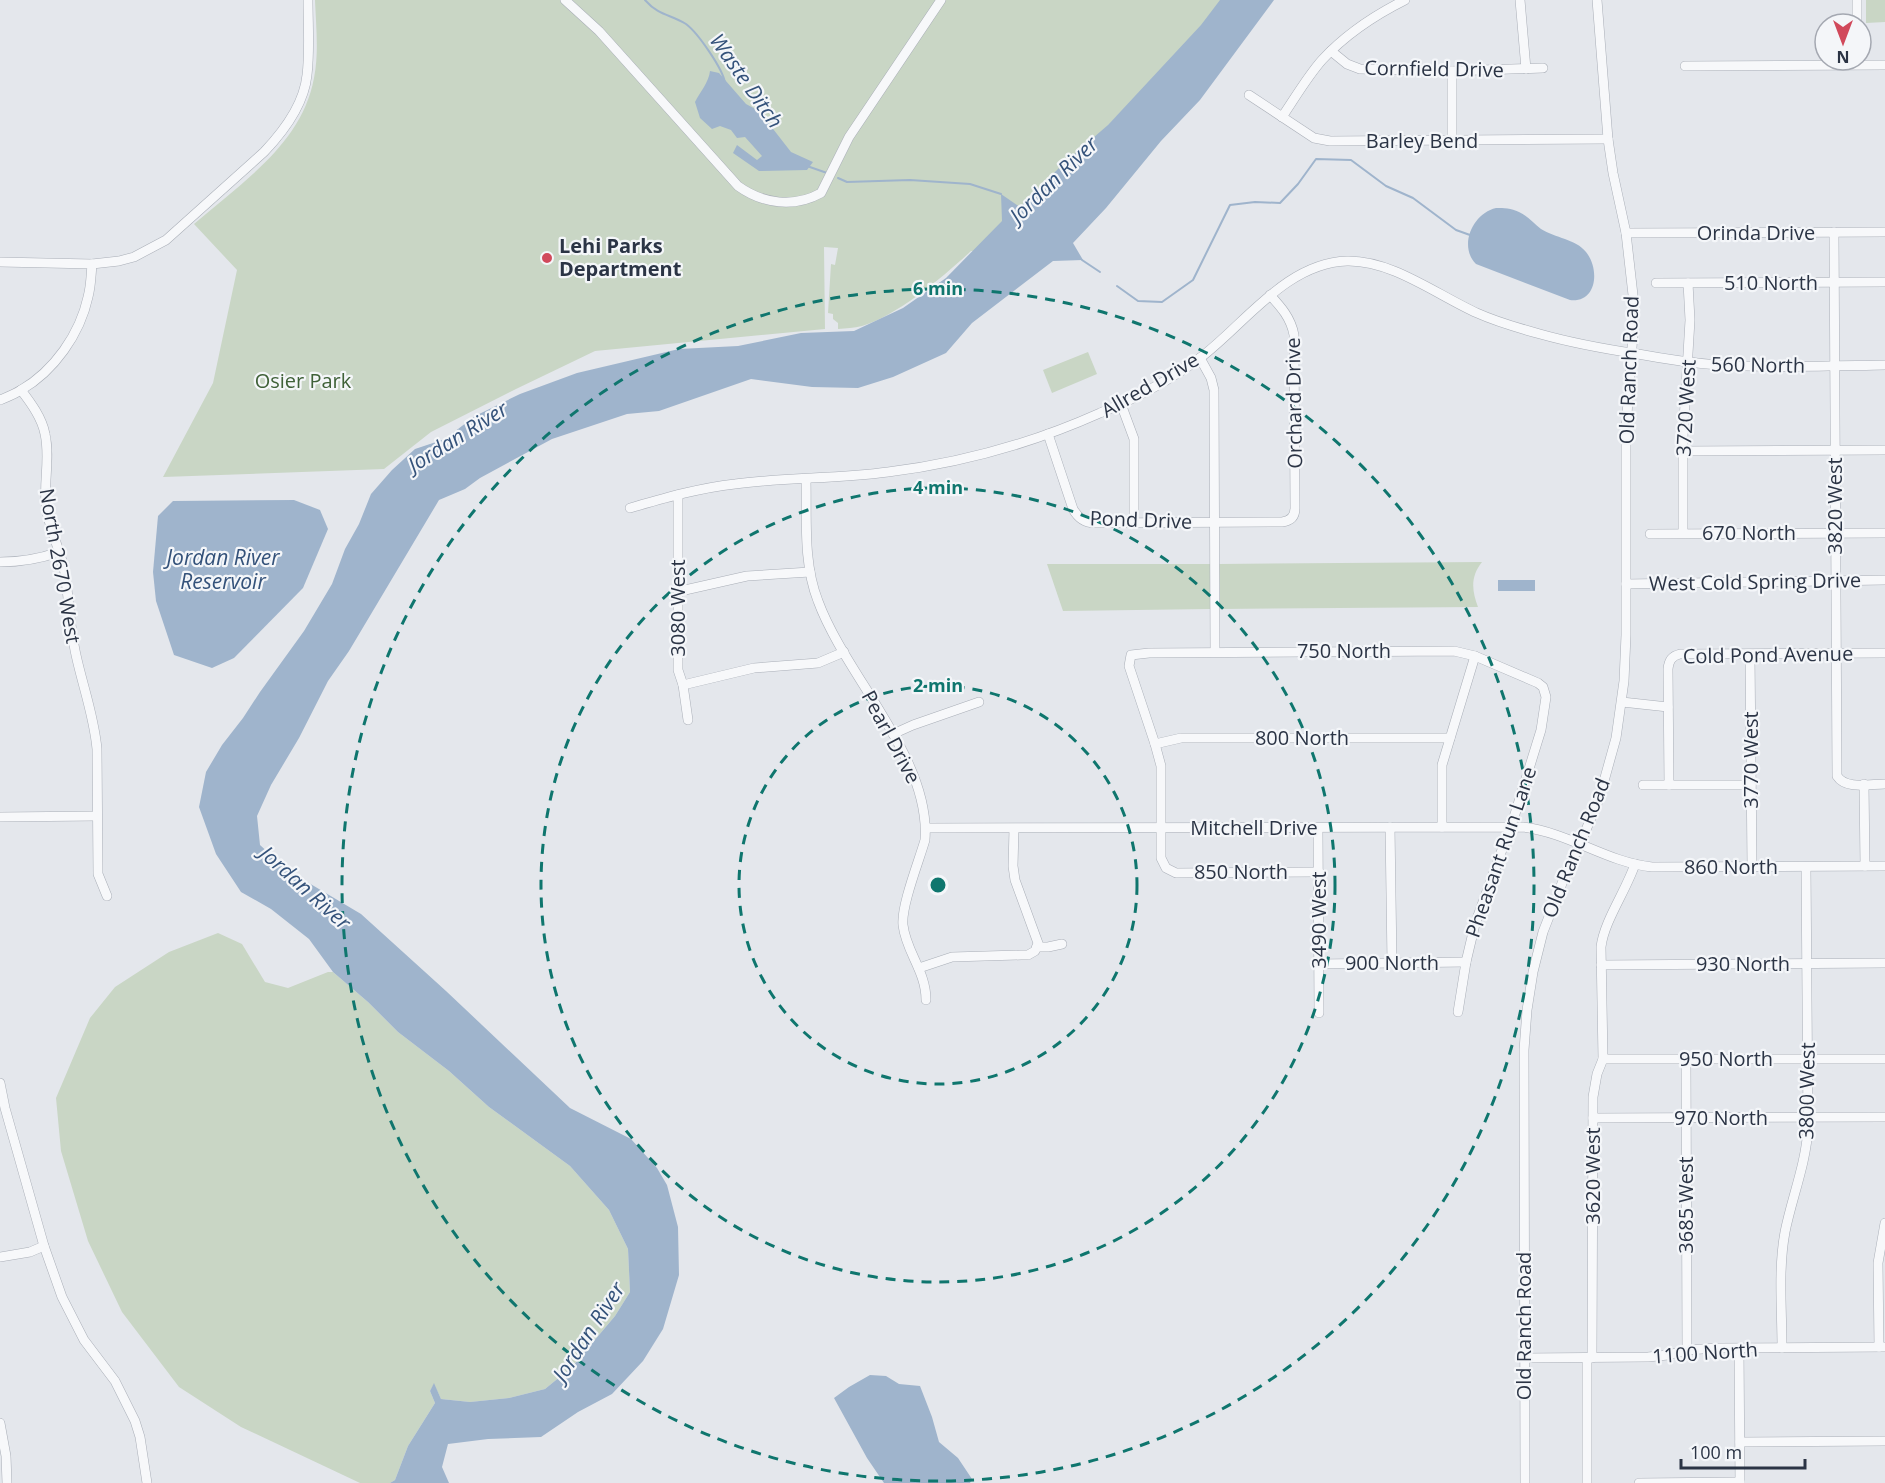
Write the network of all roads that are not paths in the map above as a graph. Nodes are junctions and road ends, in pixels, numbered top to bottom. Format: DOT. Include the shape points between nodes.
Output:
graph roads {
  1 [pos="308,0"];
  2 [pos="565,0"];
  3 [pos="941,0"];
  4 [pos="1405,0"];
  5 [pos="1520,0"];
  6 [pos="1597,0"];
  7 [pos="1331,51"];
  8 [pos="1813,64"];
  9 [pos="1685,66"];
  10 [pos="1543,68"];
  11 [pos="1526,69"];
  12 [pos="1452,71"];
  13 [pos="1249,95"];
  14 [pos="1282,117"];
  15 [pos="1608,139"];
  16 [pos="1452,141"];
  17 [pos="1834,232"];
  18 [pos="1885,232"];
  19 [pos="1626,233"];
  20 [pos="0,262"];
  21 [pos="93,264"];
  22 [pos="1834,282"];
  23 [pos="1885,282"];
  24 [pos="1656,283"];
  25 [pos="1688,283"];
  26 [pos="1270,295"];
  27 [pos="1632,353"];
  28 [pos="1200,358"];
  29 [pos="1688,362"];
  30 [pos="1885,365"];
  31 [pos="1834,366"];
  32 [pos="21,390"];
  33 [pos="0,400"];
  34 [pos="1121,404"];
  35 [pos="1048,434"];
  36 [pos="1835,450"];
  37 [pos="1885,450"];
  38 [pos="1683,451"];
  39 [pos="806,479"];
  40 [pos="678,495"];
  41 [pos="630,508"];
  42 [pos="1292,518"];
  43 [pos="1134,523"];
  44 [pos="1214,523"];
  45 [pos="1835,533"];
  46 [pos="1885,533"];
  47 [pos="1650,534"];
  48 [pos="1683,534"];
  49 [pos="59,552"];
  50 [pos="0,562"];
  51 [pos="810,572"];
  52 [pos="1885,580"];
  53 [pos="1836,581"];
  54 [pos="1626,584"];
  55 [pos="678,590"];
  56 [pos="844,652"];
  57 [pos="1215,652"];
  58 [pos="1836,653"];
  59 [pos="1885,653"];
  60 [pos="1750,654"];
  61 [pos="1475,656"];
  62 [pos="683,685"];
  63 [pos="1545,693"];
  64 [pos="979,702"];
  65 [pos="1622,702"];
  66 [pos="1668,707"];
  67 [pos="688,720"];
  68 [pos="893,734"];
  69 [pos="1450,738"];
  70 [pos="1155,744"];
  71 [pos="1864,784"];
  72 [pos="1885,784"];
  73 [pos="1643,785"];
  74 [pos="1669,785"];
  75 [pos="1751,785"];
  76 [pos="97,816"];
  77 [pos="0,817"];
  78 [pos="1390,827"];
  79 [pos="1442,827"];
  80 [pos="1510,827"];
  81 [pos="926,828"];
  82 [pos="1161,828"];
  83 [pos="1318,828"];
  84 [pos="1014,829"];
  85 [pos="1580,844"];
  86 [pos="1635,864"];
  87 [pos="1865,866"];
  88 [pos="1885,866"];
  89 [pos="1752,867"];
  90 [pos="1806,867"];
  91 [pos="1319,872"];
  92 [pos="107,896"];
  93 [pos="1062,944"];
  94 [pos="1037,947"];
  95 [pos="1466,962"];
  96 [pos="1392,963"];
  97 [pos="1807,963"];
  98 [pos="1885,963"];
  99 [pos="1319,964"];
  100 [pos="1601,965"];
  101 [pos="919,968"];
  102 [pos="926,1000"];
  103 [pos="1458,1011"];
  104 [pos="1320,1013"];
  105 [pos="1603,1059"];
  106 [pos="1808,1059"];
  107 [pos="1885,1059"];
  108 [pos="1686,1060"];
  109 [pos="0,1083"];
  110 [pos="2,1110"];
  111 [pos="1885,1117"];
  112 [pos="1593,1118"];
  113 [pos="1808,1118"];
  114 [pos="1685,1119"];
  115 [pos="1885,1223"];
  116 [pos="44,1246"];
  117 [pos="0,1257"];
  118 [pos="1882,1347"];
  119 [pos="1739,1348"];
  120 [pos="1782,1348"];
  121 [pos="1687,1350"];
  122 [pos="1524,1358"];
  123 [pos="1589,1358"];
  124 [pos="0,1423"];
  125 [pos="1885,1441"];
  126 [pos="1740,1442"];
  127 [pos="7,1483"];
  128 [pos="147,1483"];
  129 [pos="1526,1483"];
  130 [pos="1587,1483"];
  131 [pos="1639,1483"];
  132 [pos="1740,1483"];
  1 -- 21 [label="street" via="307,76 301,99 279,137 166,240 134,257"];
  2 -- 3 [label="street" via="598,31 738,186 763,199 788,203 821,193 849,136"];
  4 -- 7 [label="street" via="1357,29"];
  5 -- 11 [label="street"];
  6 -- 15 [label="street, Old Ranch Road"];
  7 -- 12 [label="street, Cornfield Drive" via="1360,69"];
  7 -- 14 [label="street"];
  8 -- 9 [label="street"];
  10 -- 11 [label="street, Cornfield Drive"];
  11 -- 12 [label="street, Cornfield Drive"];
  12 -- 16 [label="street"];
  13 -- 14 [label="street, Barley Bend"];
  14 -- 16 [label="street, Barley Bend" via="1321,140"];
  15 -- 16 [label="street, Barley Bend"];
  15 -- 19 [label="street, Old Ranch Road"];
  17 -- 18 [label="street, Orinda Drive"];
  17 -- 19 [label="street, Orinda Drive"];
  17 -- 22 [label="street, 3820 West"];
  19 -- 27 [label="street, Old Ranch Road" via="1633,296"];
  20 -- 21 [label="street"];
  21 -- 32 [label="street" via="88,297 70,341 45,372"];
  22 -- 23 [label="street, 510 North"];
  22 -- 25 [label="street, 510 North"];
  22 -- 31 [label="street, 3820 West"];
  24 -- 25 [label="street, 510 North"];
  25 -- 29 [label="street, 3720 West"];
  26 -- 27 [label="street, Allred Drive" via="1311,269 1342,261 1364,262 1395,272 1506,324 1562,340"];
  26 -- 28 [label="street, Allred Drive"];
  26 -- 42 [label="street, Orchard Drive" via="1289,319 1294,335"];
  27 -- 29 [label="street, 560 North"];
  27 -- 54 [label="street, Old Ranch Road" via="1626,436"];
  28 -- 34 [label="street, Allred Drive"];
  28 -- 44 [label="street" via="1214,390"];
  29 -- 31 [label="street, 560 North"];
  29 -- 38 [label="street, 3720 West"];
  30 -- 31 [label="street, 560 North"];
  31 -- 36 [label="street, 3820 West"];
  32 -- 33 [label="street"];
  32 -- 49 [label="street, North 2670 West" via="45,433 45,495"];
  34 -- 35 [label="street, Allred Drive"];
  34 -- 43 [label="street" via="1134,439"];
  35 -- 39 [label="street, Allred Drive" via="917,468"];
  35 -- 43 [label="street, Pond Drive" via="1078,517 1090,523"];
  36 -- 37 [label="street"];
  36 -- 38 [label="street"];
  36 -- 45 [label="street, 3820 West"];
  38 -- 48 [label="street, 3720 West"];
  39 -- 40 [label="street, Allred Drive" via="735,484"];
  39 -- 51 [label="street, Pearl Drive"];
  40 -- 41 [label="street, Allred Drive"];
  40 -- 55 [label="street, 3080 West"];
  42 -- 44 [label="street, Pond Drive" via="1282,522"];
  43 -- 44 [label="street, Pond Drive"];
  44 -- 57 [label="street"];
  45 -- 46 [label="street, 670 North"];
  45 -- 48 [label="street, 670 North"];
  45 -- 53 [label="street, 3820 West"];
  47 -- 48 [label="street, 670 North"];
  49 -- 50 [label="street" via="22,562"];
  49 -- 76 [label="street, North 2670 West" via="75,651 95,728"];
  51 -- 55 [label="street" via="747,576"];
  51 -- 56 [label="street, Pearl Drive" via="823,613"];
  52 -- 53 [label="street, West Cold Spring Drive"];
  53 -- 54 [label="street, West Cold Spring Drive"];
  53 -- 58 [label="street, 3820 West"];
  54 -- 65 [label="street, Old Ranch Road"];
  55 -- 62 [label="street, 3080 West" via="678,670"];
  56 -- 62 [label="street" via="818,663 754,668"];
  56 -- 68 [label="street, Pearl Drive"];
  57 -- 61 [label="street, 750 North" via="1454,651"];
  57 -- 70 [label="street, 750 North" via="1131,655 1129,666"];
  58 -- 59 [label="street, Cold Pond Avenue"];
  58 -- 60 [label="street, Cold Pond Avenue"];
  58 -- 71 [label="street, 3820 West" via="1837,771 1844,783"];
  60 -- 66 [label="street, Cold Pond Avenue" via="1675,656 1668,669"];
  60 -- 75 [label="street, 3770 West"];
  61 -- 63 [label="street, 750 North" via="1538,683"];
  61 -- 69 [label="street"];
  62 -- 67 [label="street, 3080 West"];
  63 -- 80 [label="street, Pheasant Run Lane" via="1541,730"];
  64 -- 68 [label="street"];
  65 -- 66 [label="street"];
  65 -- 85 [label="street, Old Ranch Road" via="1599,799"];
  66 -- 74 [label="street, Cold Pond Avenue"];
  68 -- 81 [label="street, Pearl Drive" via="918,786"];
  69 -- 70 [label="street, 800 North" via="1181,738"];
  69 -- 79 [label="street" via="1442,765"];
  70 -- 82 [label="street" via="1161,766"];
  71 -- 72 [label="street"];
  71 -- 87 [label="street"];
  73 -- 74 [label="street"];
  74 -- 75 [label="street"];
  75 -- 89 [label="street, 3770 West"];
  76 -- 77 [label="street"];
  76 -- 92 [label="street, North 2670 West" via="98,874"];
  78 -- 79 [label="street, Mitchell Drive"];
  78 -- 83 [label="street, Mitchell Drive"];
  78 -- 96 [label="street"];
  79 -- 80 [label="street, Mitchell Drive"];
  80 -- 85 [label="street, Mitchell Drive" via="1550,832"];
  80 -- 95 [label="street, Pheasant Run Lane" via="1481,904"];
  81 -- 84 [label="street, Mitchell Drive"];
  81 -- 101 [label="street, Pearl Drive" via="903,917 905,934"];
  82 -- 83 [label="street, Mitchell Drive"];
  82 -- 84 [label="street, Mitchell Drive"];
  82 -- 91 [label="street, 850 North" via="1161,858 1166,868 1176,873"];
  83 -- 91 [label="street, 3490 West"];
  84 -- 94 [label="street" via="1015,880"];
  85 -- 86 [label="street, 860 North"];
  85 -- 122 [label="street, Old Ranch Road" via="1543,932 1527,1010"];
  86 -- 89 [label="street, 860 North"];
  86 -- 100 [label="street, 3620 West" via="1603,936"];
  87 -- 88 [label="street, 860 North"];
  87 -- 90 [label="street, 860 North"];
  89 -- 90 [label="street, 860 North"];
  90 -- 97 [label="street, 3800 West"];
  91 -- 99 [label="street, 3490 West"];
  93 -- 94 [label="street"];
  94 -- 101 [label="street" via="1028,955 952,957"];
  95 -- 96 [label="street, 900 North"];
  95 -- 103 [label="street, Pheasant Run Lane"];
  96 -- 99 [label="street, 900 North"];
  97 -- 98 [label="street, 930 North"];
  97 -- 100 [label="street, 930 North"];
  97 -- 106 [label="street, 3800 West"];
  99 -- 104 [label="street, 3490 West"];
  100 -- 105 [label="street, 3620 West"];
  101 -- 102 [label="street, Pearl Drive"];
  105 -- 108 [label="street, 950 North"];
  105 -- 112 [label="street, 3620 West" via="1593,1097"];
  106 -- 107 [label="street, 950 North"];
  106 -- 108 [label="street, 950 North"];
  106 -- 113 [label="street, 3800 West"];
  108 -- 114 [label="street, 3685 West"];
  109 -- 110 [label="street"];
  110 -- 116 [label="street"];
  111 -- 113 [label="street, 970 North"];
  112 -- 114 [label="street, 970 North"];
  112 -- 123 [label="street, 3620 West"];
  113 -- 114 [label="street, 970 North"];
  113 -- 120 [label="street, 3800 West" via="1806,1150 1783,1244"];
  114 -- 121 [label="street, 3685 West"];
  115 -- 118 [label="street" via="1878,1263"];
  116 -- 117 [label="street"];
  116 -- 128 [label="street" via="62,1297 84,1340 115,1381 135,1421"];
  118 -- 120 [label="street, 1100 North"];
  119 -- 120 [label="street, 1100 North"];
  119 -- 121 [label="street, 1100 North"];
  119 -- 126 [label="street"];
  121 -- 123 [label="street, 1100 North" via="1648,1358"];
  122 -- 123 [label="street, 1100 North"];
  122 -- 129 [label="street, Old Ranch Road"];
  123 -- 130 [label="street, 3620 West"];
  124 -- 127 [label="street"];
  125 -- 126 [label="street"];
  126 -- 132 [label="street"];
  131 -- 132 [label="street"];
}
